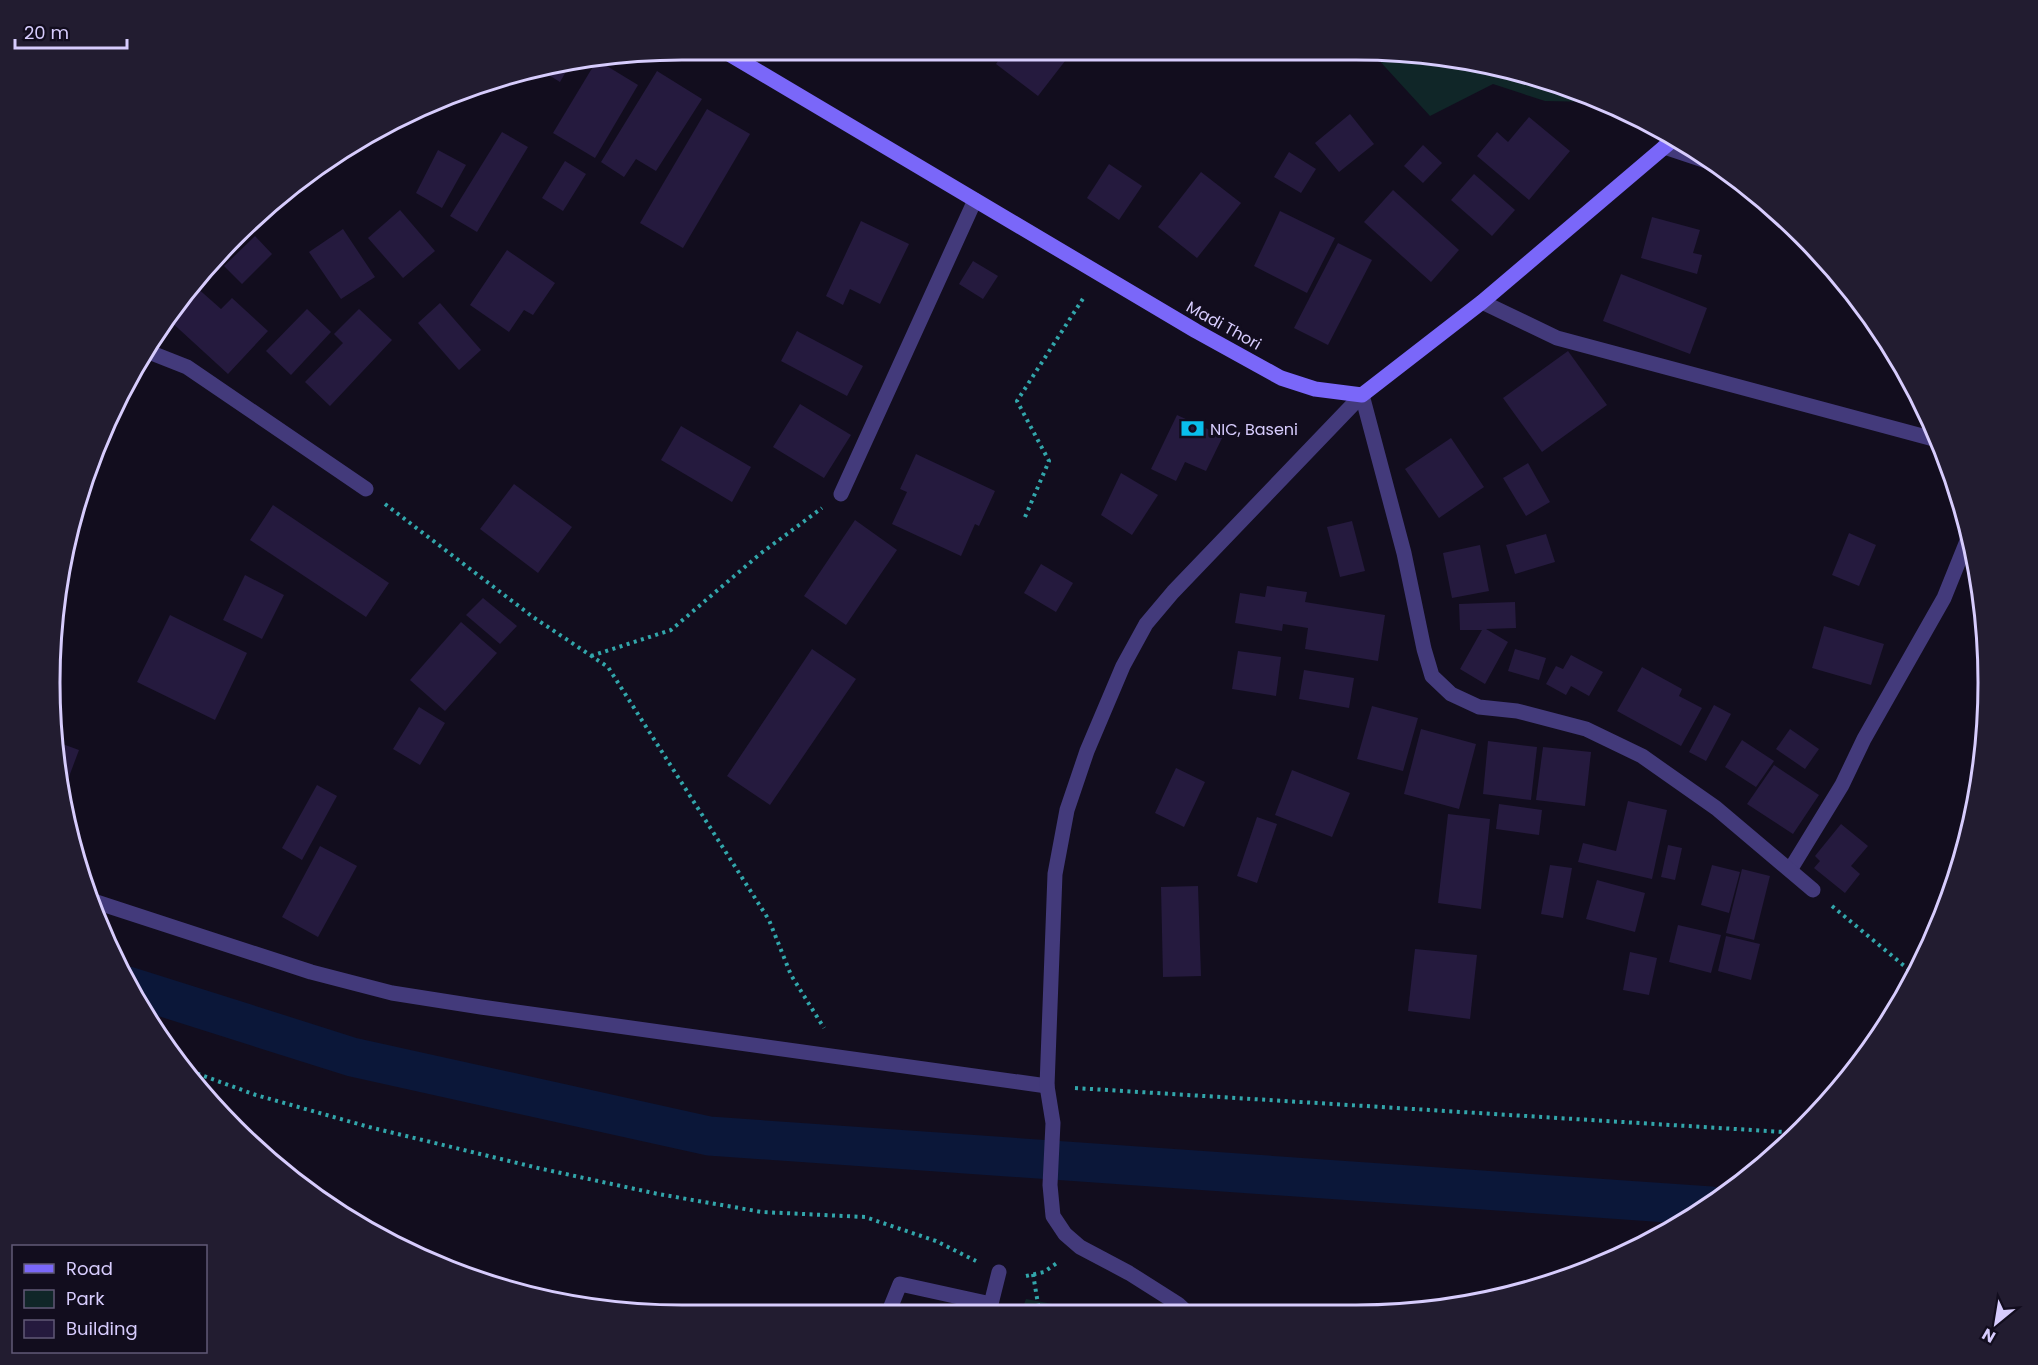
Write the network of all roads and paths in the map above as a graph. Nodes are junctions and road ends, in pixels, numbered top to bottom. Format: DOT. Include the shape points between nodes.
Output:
graph roads {
  1 [pos="739,60"];
  2 [pos="1667,143"];
  3 [pos="975,200"];
  4 [pos="1099,273"];
  5 [pos="1482,302"];
  6 [pos="154,354"];
  7 [pos="1362,395"];
  8 [pos="1928,438"];
  9 [pos="366,489"];
  10 [pos="841,494"];
  11 [pos="1025,517"];
  12 [pos="1964,551"];
  13 [pos="591,656"];
  14 [pos="1790,870"];
  15 [pos="1813,890"];
  16 [pos="101,903"];
  17 [pos="1908,969"];
  18 [pos="844,1058"];
  19 [pos="200,1074"];
  20 [pos="1047,1086"];
  21 [pos="1786,1132"];
  22 [pos="1080,1247"];
  23 [pos="999,1272"];
  24 [pos="1033,1274"];
  25 [pos="891,1305"];
  26 [pos="1038,1305"];
  27 [pos="1179,1305"];
  1 -- 3 [label="main road, Madi Thori"];
  2 -- 5 [label="main road"];
  3 -- 4 [label="main road, Madi Thori"];
  3 -- 10 [label="street"];
  4 -- 7 [label="main road, Madi Thori" via="1281,378 1315,389"];
  4 -- 11 [label="path" via="1017,401 1049,461"];
  5 -- 7 [label="main road"];
  5 -- 8 [label="street" via="1557,338"];
  6 -- 9 [label="street" via="188,367"];
  7 -- 14 [label="street" via="1432,676 1451,694 1479,707 1517,711 1586,729 1642,756 1716,808"];
  7 -- 20 [label="street" via="1173,592 1146,624 1123,666 1067,810 1055,874"];
  9 -- 13 [label="path" via="533,617"];
  10 -- 13 [label="path" via="671,630"];
  12 -- 14 [label="street" via="1944,598 1842,785"];
  13 -- 18 [label="path" via="608,667 769,920 791,975"];
  14 -- 15 [label="street"];
  15 -- 17 [label="path"];
  16 -- 18 [label="street" via="311,972 392,993"];
  18 -- 20 [label="street"];
  19 -- 23 [label="path" via="369,1127 658,1194 762,1212 865,1216 936,1240"];
  20 -- 21 [label="path"];
  20 -- 22 [label="street" via="1053,1124 1053,1216"];
  22 -- 24 [label="path" via="1044,1272"];
  22 -- 27 [label="street"];
  23 -- 24 [label="path"];
  23 -- 25 [label="street" via="992,1304 900,1284"];
  24 -- 26 [label="path"];
}
